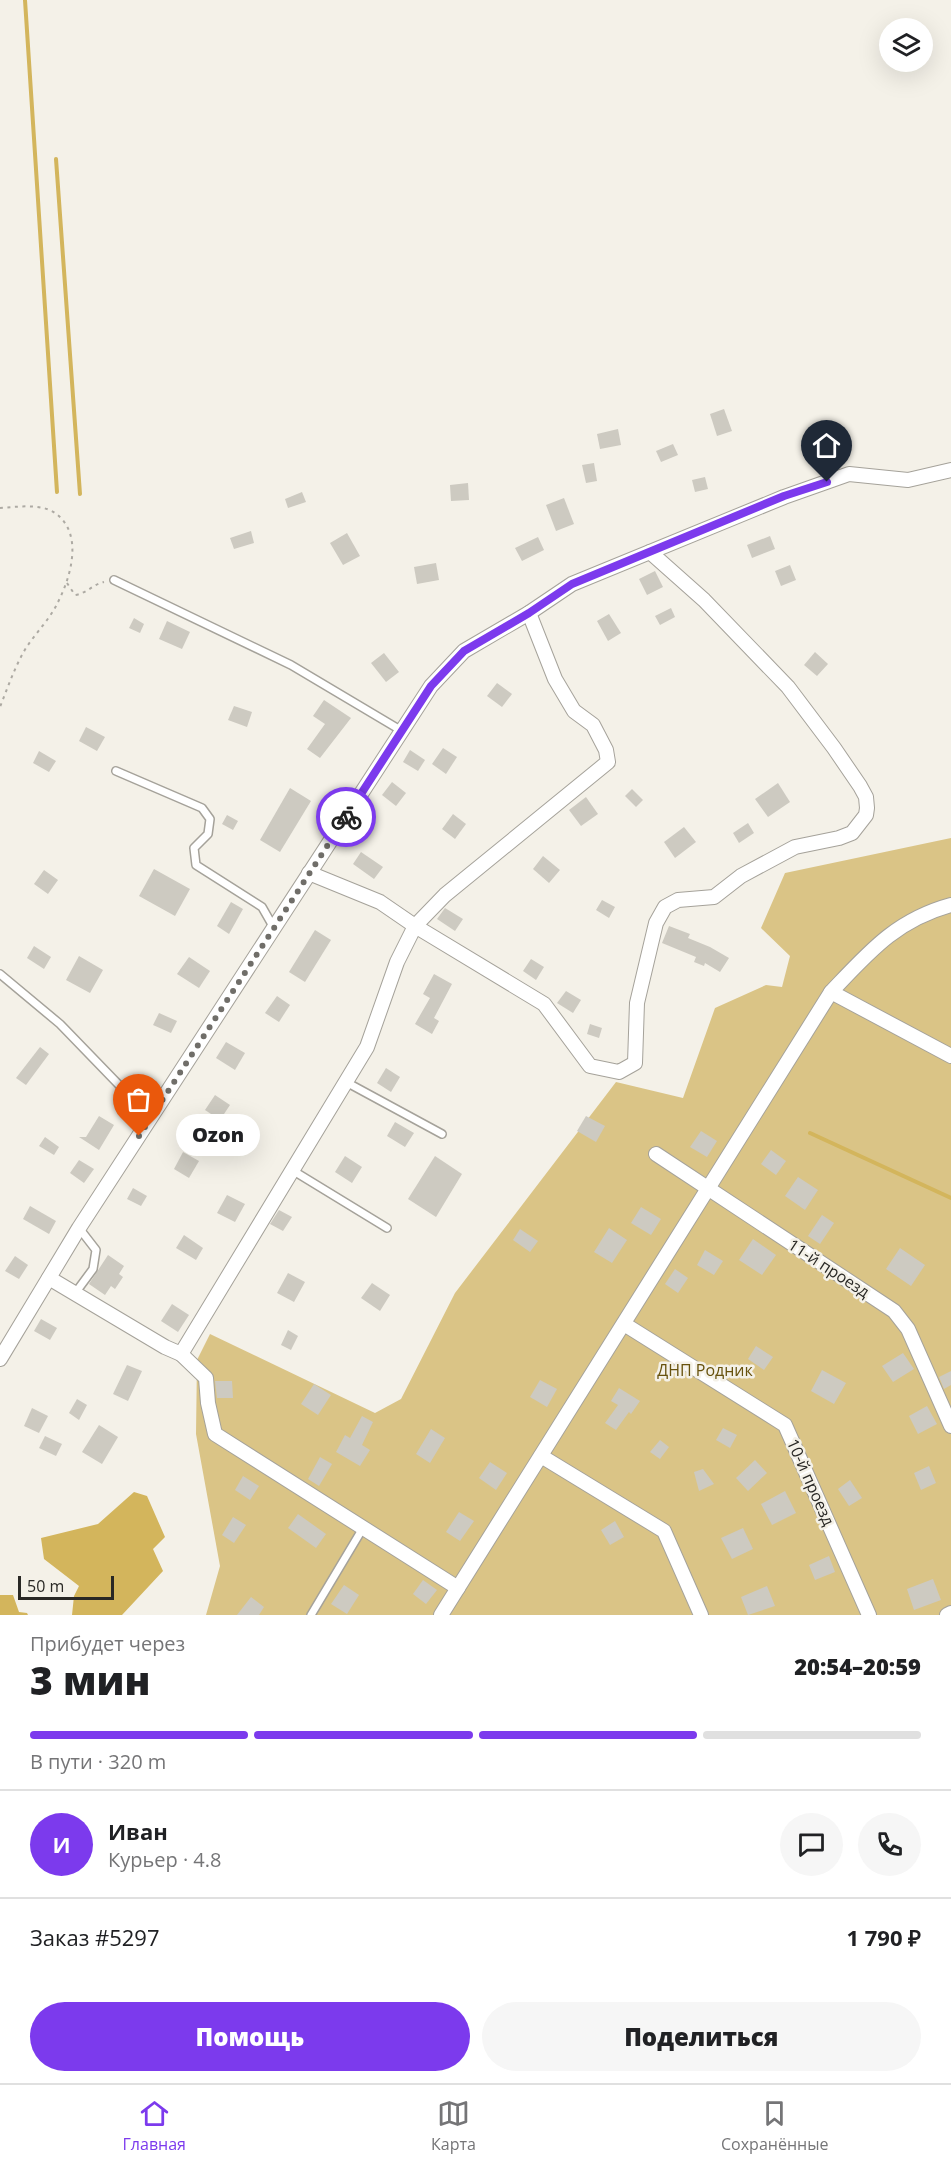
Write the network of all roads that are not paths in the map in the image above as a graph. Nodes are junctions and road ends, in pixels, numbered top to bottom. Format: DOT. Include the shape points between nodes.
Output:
graph roads {
  1 [pos="951,470"];
  2 [pos="650,552"];
  3 [pos="114,580"];
  4 [pos="529,613"];
  5 [pos="402,731"];
  6 [pos="116,771"];
  7 [pos="309,873"];
  8 [pos="951,905"];
  9 [pos="415,926"];
  10 [pos="274,928"];
  11 [pos="0,974"];
  12 [pos="831,992"];
  13 [pos="951,1056"];
  14 [pos="346,1082"];
  15 [pos="151,1118"];
  16 [pos="441,1134"];
  17 [pos="656,1154"];
  18 [pos="292,1170"];
  19 [pos="708,1189"];
  20 [pos="79,1228"];
  21 [pos="387,1228"];
  22 [pos="49,1278"];
  23 [pos="76,1292"];
  24 [pos="624,1324"];
  25 [pos="182,1354"];
  26 [pos="0,1359"];
  27 [pos="951,1426"];
  28 [pos="540,1456"];
  29 [pos="363,1528"];
  30 [pos="458,1588"];
  31 [pos="311,1615"];
  32 [pos="441,1615"];
  33 [pos="701,1615"];
  34 [pos="869,1615"];
  1 -- 2 [label="street" via="908,480 849,474 784,496"];
  2 -- 4 [label="street" via="572,584"];
  2 -- 9 [label="street" via="704,600 788,687 860,786 866,797 866,814 852,833 795,847 741,876 714,897 678,900 665,907 656,923 637,1003 635,1063 619,1072 590,1066 544,1004"];
  3 -- 5 [label="lane" via="291,665"];
  4 -- 5 [label="street" via="464,651 431,686"];
  4 -- 9 [label="street" via="555,679 574,711 593,725 608,762 445,895"];
  5 -- 7 [label="street"];
  6 -- 10 [label="lane" via="202,808 210,819 208,834 194,848 196,865 262,907"];
  7 -- 9 [label="street" via="380,902"];
  7 -- 10 [label="street"];
  8 -- 12 [label="street" via="912,919 873,947"];
  9 -- 14 [label="street" via="397,962 367,1047"];
  10 -- 15 [label="street"];
  11 -- 15 [label="lane" via="60,1024"];
  12 -- 13 [label="street"];
  12 -- 19 [label="street"];
  14 -- 16 [label="lane"];
  14 -- 18 [label="street"];
  15 -- 20 [label="street"];
  17 -- 19 [label="street, 11-й проезд"];
  18 -- 21 [label="lane"];
  18 -- 25 [label="street"];
  19 -- 24 [label="street"];
  19 -- 27 [label="street, 11-й проезд" via="894,1311 908,1329"];
  20 -- 22 [label="street"];
  20 -- 23 [label="lane" via="96,1250 93,1269"];
  22 -- 23 [label="street"];
  22 -- 26 [label="street"];
  23 -- 25 [label="street"];
  24 -- 28 [label="street"];
  24 -- 34 [label="street, 10-й проезд" via="785,1425"];
  25 -- 29 [label="street" via="206,1378 215,1434"];
  28 -- 30 [label="street"];
  28 -- 33 [label="street" via="664,1532"];
  29 -- 30 [label="street"];
  29 -- 31 [label="lane"];
  30 -- 32 [label="street"];
}
